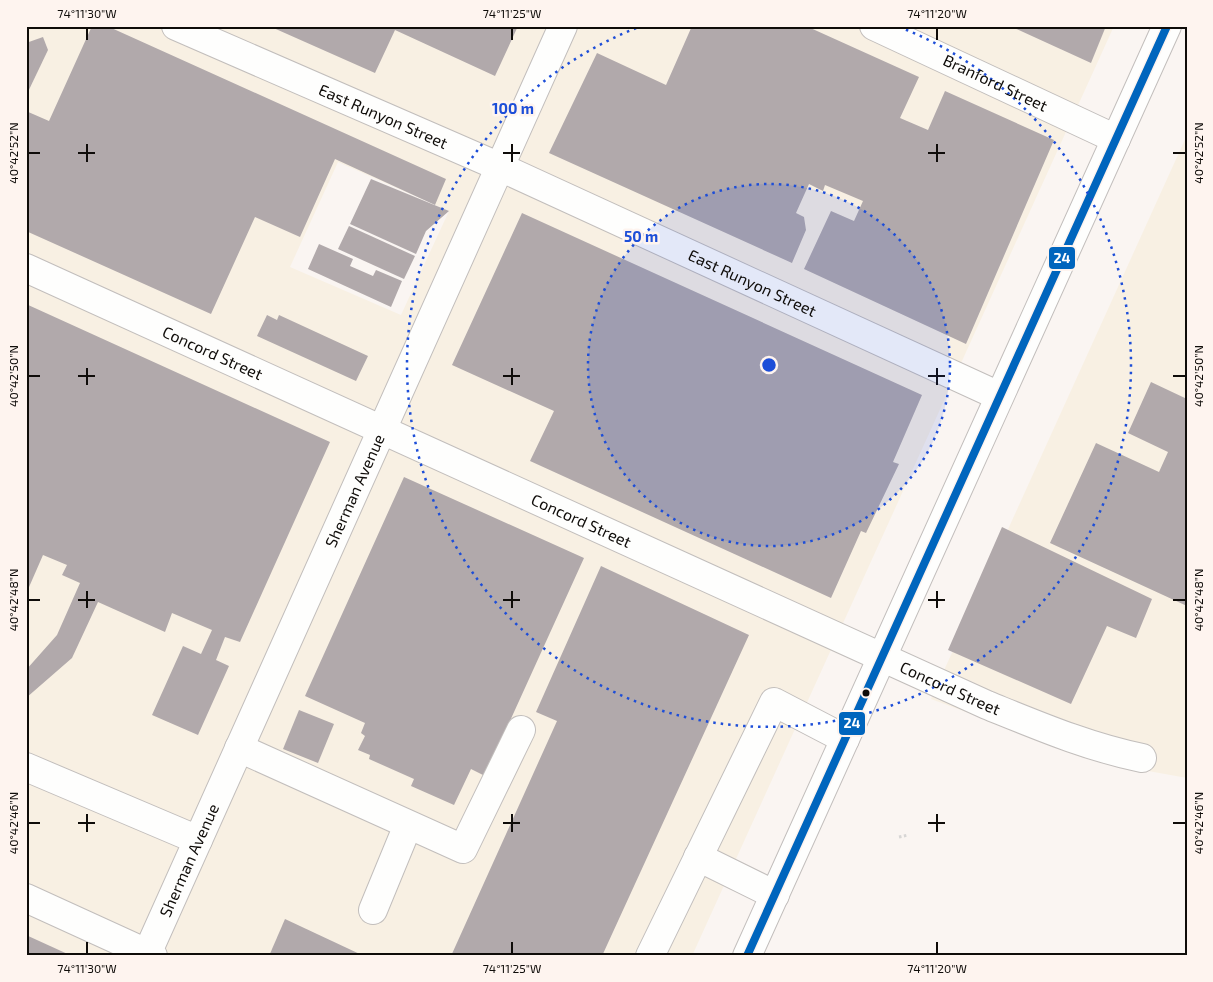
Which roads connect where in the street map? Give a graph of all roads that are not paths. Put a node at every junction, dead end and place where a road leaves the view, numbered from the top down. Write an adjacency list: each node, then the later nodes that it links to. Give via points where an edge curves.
1 (176, 26): 6 (street, East Runyon Street)
2 (563, 26): 6 (street, Sherman Avenue)
3 (874, 26): 5 (street, Branford Street)
4 (1167, 26): 5 (street)
5 (1116, 139): 8 (street)
6 (500, 167): 8 (street, East Runyon Street); 9 (street, Sherman Avenue)
7 (26, 268): 9 (street, Concord Street)
8 (999, 396): 10 (street)
9 (382, 428): 10 (street, Concord Street); 13 (street, Sherman Avenue)
10 (882, 656): 12 (street); 14 (street, Concord Street, via 987,705 1073,740)
11 (521, 730): 16 (street, via 463,850)
12 (845, 739): 18 (street, via 774,702); 19 (street)
13 (239, 748): 16 (street); 17 (street, Sherman Avenue)
14 (1142, 758)
15 (26, 767): 17 (street)
16 (408, 824): 21 (street)
17 (198, 840): 22 (street, Sherman Avenue)
18 (698, 858): 19 (street); 23 (street)
19 (775, 895): 24 (street)
20 (26, 898): 22 (street)
21 (373, 910)
22 (149, 955)
23 (650, 956)
24 (747, 956)

